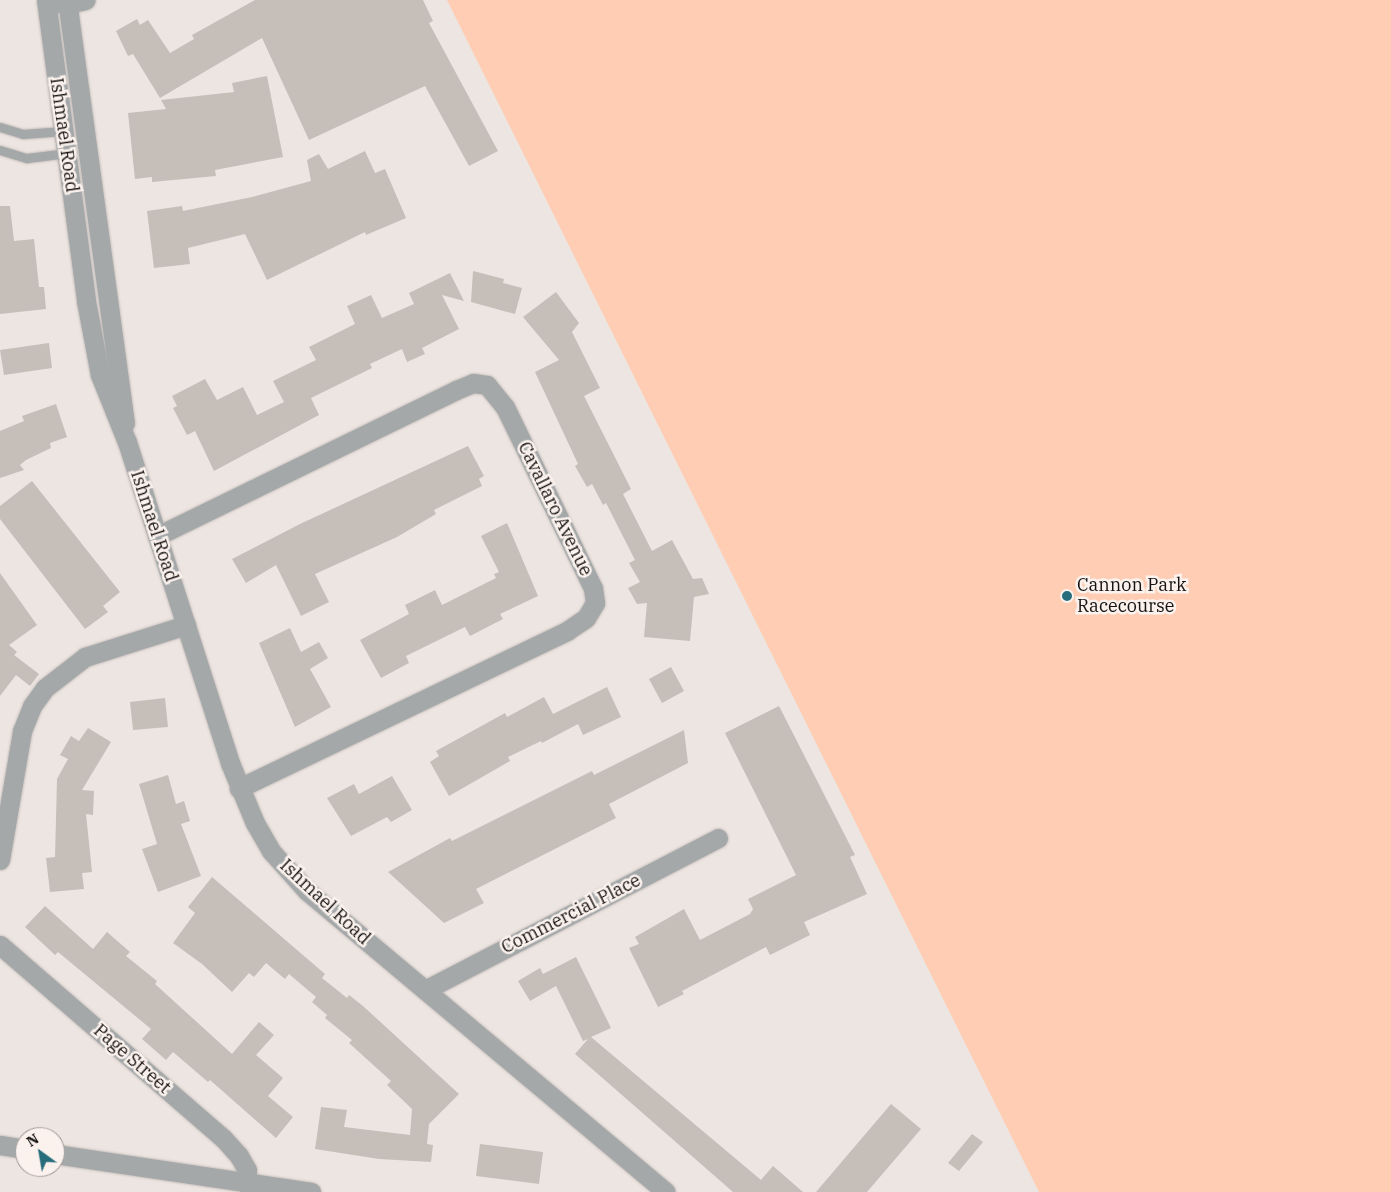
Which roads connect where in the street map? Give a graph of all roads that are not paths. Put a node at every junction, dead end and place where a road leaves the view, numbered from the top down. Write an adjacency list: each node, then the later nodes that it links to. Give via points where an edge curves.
1 (46, 0): 3 (street); 5 (street, Ishmael Road)
2 (86, 0): 3 (street)
3 (67, 2): 6 (street, Ishmael Road)
4 (0, 127): 5 (lane, via 23,134)
5 (64, 131): 6 (street); 8 (street, Ishmael Road)
6 (87, 139): 8 (street); 9 (street, Ishmael Road)
7 (0, 150): 8 (lane, via 27,158)
8 (66, 153): 9 (street, Ishmael Road, via 86,301 100,374)
9 (127, 442): 10 (street, Ishmael Road)
10 (157, 536): 11 (street, Ishmael Road); 12 (street, Cavallaro Avenue, via 473,383 487,385 505,407 594,588 595,603 586,618 567,631)
11 (186, 625): 12 (street, Ishmael Road); 14 (street, via 85,658 45,688 22,731)
12 (239, 788): 16 (street, Ishmael Road, via 263,838 292,876)
13 (718, 838): 16 (street, Commercial Place)
14 (0, 860)
15 (0, 945): 20 (street, Page Street, via 223,1138 243,1163)
16 (424, 990): 22 (street, Ishmael Road)
17 (0, 1145): 18 (street)
18 (15, 1147)
19 (65, 1156): 20 (street)
20 (246, 1184): 21 (street)
21 (311, 1192)
22 (666, 1192)

